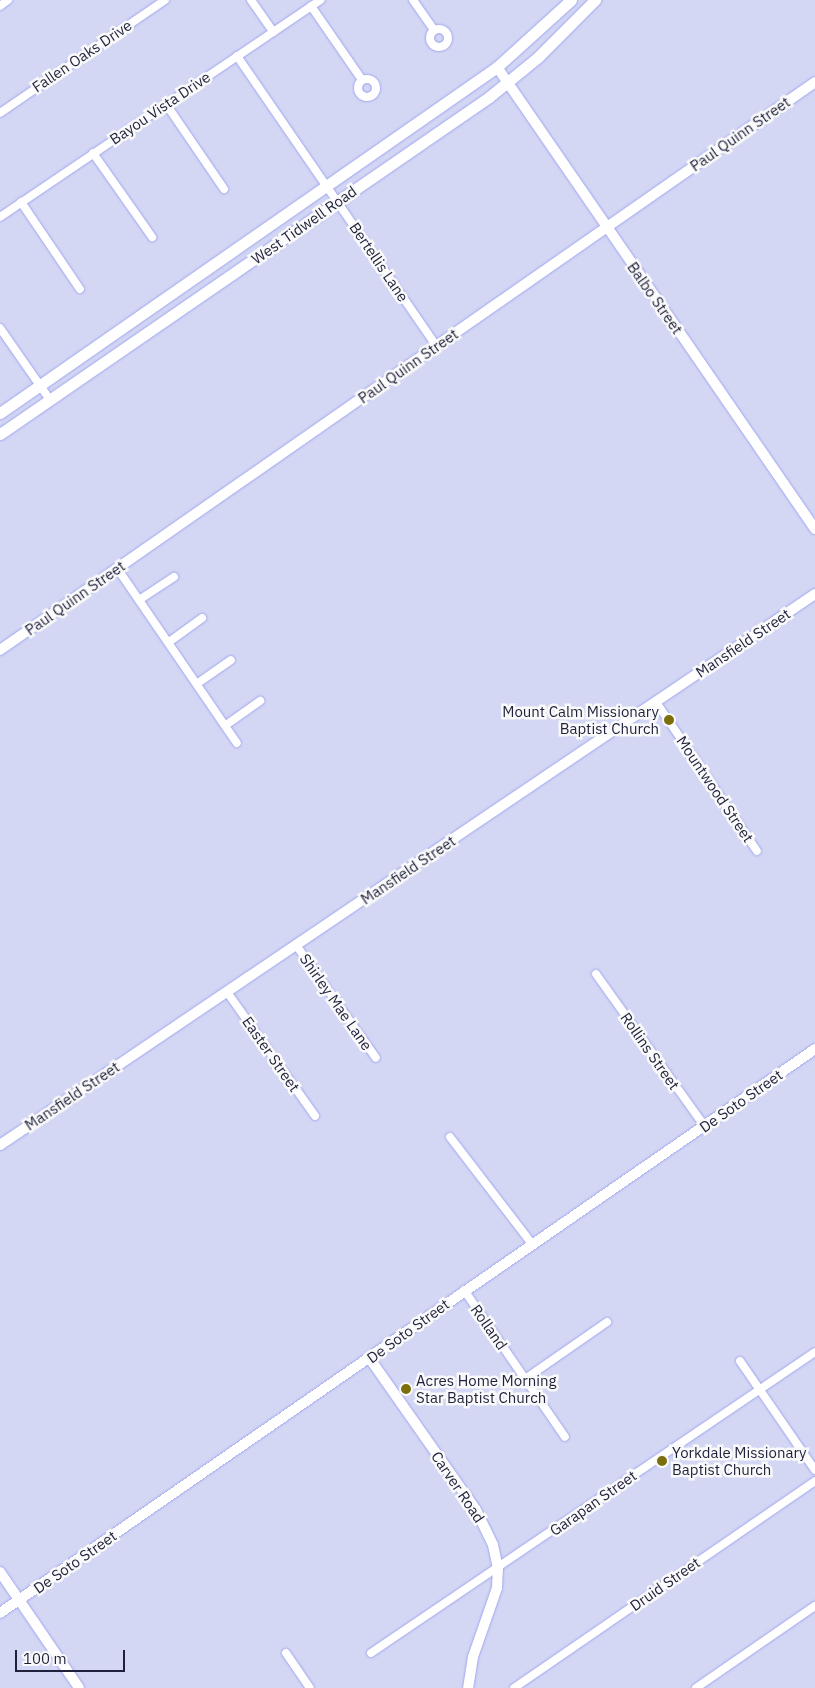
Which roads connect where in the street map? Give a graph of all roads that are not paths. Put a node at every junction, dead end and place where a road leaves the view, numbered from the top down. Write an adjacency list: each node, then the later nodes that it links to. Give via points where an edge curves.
1 (8, 0): 8 (street)
2 (165, 0): 18 (street, Fallen Oaks Drive)
3 (251, 0): 11 (street)
4 (320, 0): 9 (street, Bayou Vista Drive)
5 (413, 0): 10 (street)
6 (571, 0): 13 (main road, West Tidwell Road)
7 (595, 0): 15 (main road, West Tidwell Road)
8 (0, 6)
9 (311, 6): 11 (street, Bayou Vista Drive); 14 (street)
10 (434, 30)
11 (273, 32): 12 (street, Bayou Vista Drive)
12 (237, 56): 17 (street, Bayou Vista Drive); 20 (street, Bertellis Lane)
13 (497, 67): 15 (street, Balbo Street); 20 (main road, West Tidwell Road)
14 (362, 80)
15 (508, 82): 22 (main road, West Tidwell Road); 25 (street, Balbo Street)
16 (815, 82): 25 (street, Paul Quinn Street)
17 (166, 104): 19 (street, Bayou Vista Drive); 21 (street)
18 (0, 112)
19 (93, 153): 23 (street, Bayou Vista Drive); 26 (street)
20 (328, 186): 22 (street, Bertellis Lane); 27 (main road, West Tidwell Road)
21 (224, 188)
22 (338, 201): 29 (main road, West Tidwell Road); 31 (street, Bertellis Lane)
23 (21, 202): 24 (street, Bayou Vista Drive); 28 (street)
24 (0, 217)
25 (606, 228): 31 (street, Paul Quinn Street); 36 (street, Balbo Street)
26 (152, 237)
27 (183, 287): 29 (main road); 32 (main road, West Tidwell Road)
28 (80, 288)
29 (193, 301): 33 (main road, West Tidwell Road)
30 (0, 328): 32 (street)
31 (436, 346): 37 (street, Paul Quinn Street)
32 (40, 386): 33 (street); 34 (main road, West Tidwell Road)
33 (50, 400): 35 (main road, West Tidwell Road)
34 (0, 413)
35 (0, 434)
36 (815, 529)
37 (117, 568): 40 (street); 43 (street, Paul Quinn Street)
38 (174, 577): 40 (street)
39 (815, 594): 47 (street, Mansfield Street)
40 (139, 600): 42 (street)
41 (202, 618): 42 (street)
42 (169, 642): 45 (street)
43 (0, 650)
44 (231, 660): 45 (street)
45 (198, 683): 48 (street)
46 (260, 701): 48 (street)
47 (656, 702): 50 (street, Mountwood Street); 51 (street, Mansfield Street)
48 (226, 725): 49 (street)
49 (237, 743)
50 (757, 851)
51 (296, 945): 53 (street, Mansfield Street); 55 (street, Shirley Mae Lane)
52 (596, 974): 57 (street, Rollins Street)
53 (227, 992): 56 (street, Easter Street); 59 (street, Mansfield Street)
54 (815, 1049): 57 (street, De Soto Street)
55 (376, 1058)
56 (315, 1116)
57 (705, 1127): 60 (street, De Soto Street)
58 (450, 1136): 60 (street)
59 (0, 1145)
60 (532, 1244): 61 (street, De Soto Street)
61 (464, 1290): 64 (street, De Soto Street); 66 (street, Rolland)
62 (607, 1322): 66 (street)
63 (815, 1352): 67 (street, Garapan Street)
64 (370, 1359): 71 (street, Carver Road, via 476,1510); 73 (street, De Soto Street)
65 (740, 1361): 67 (street)
66 (525, 1378): 68 (street, Rolland)
67 (759, 1388): 69 (street); 71 (street, Garapan Street)
68 (565, 1437)
69 (815, 1470)
70 (815, 1481): 81 (street, Druid Street)
71 (498, 1568): 77 (street, Garapan Street); 80 (street)
72 (0, 1572): 73 (street)
73 (19, 1600): 75 (street, De Soto Street); 78 (street)
74 (815, 1606): 82 (street)
75 (0, 1613)
76 (286, 1653): 79 (street)
77 (371, 1654)
78 (79, 1688)
79 (310, 1688)
80 (468, 1688)
81 (514, 1688)
82 (696, 1688)

